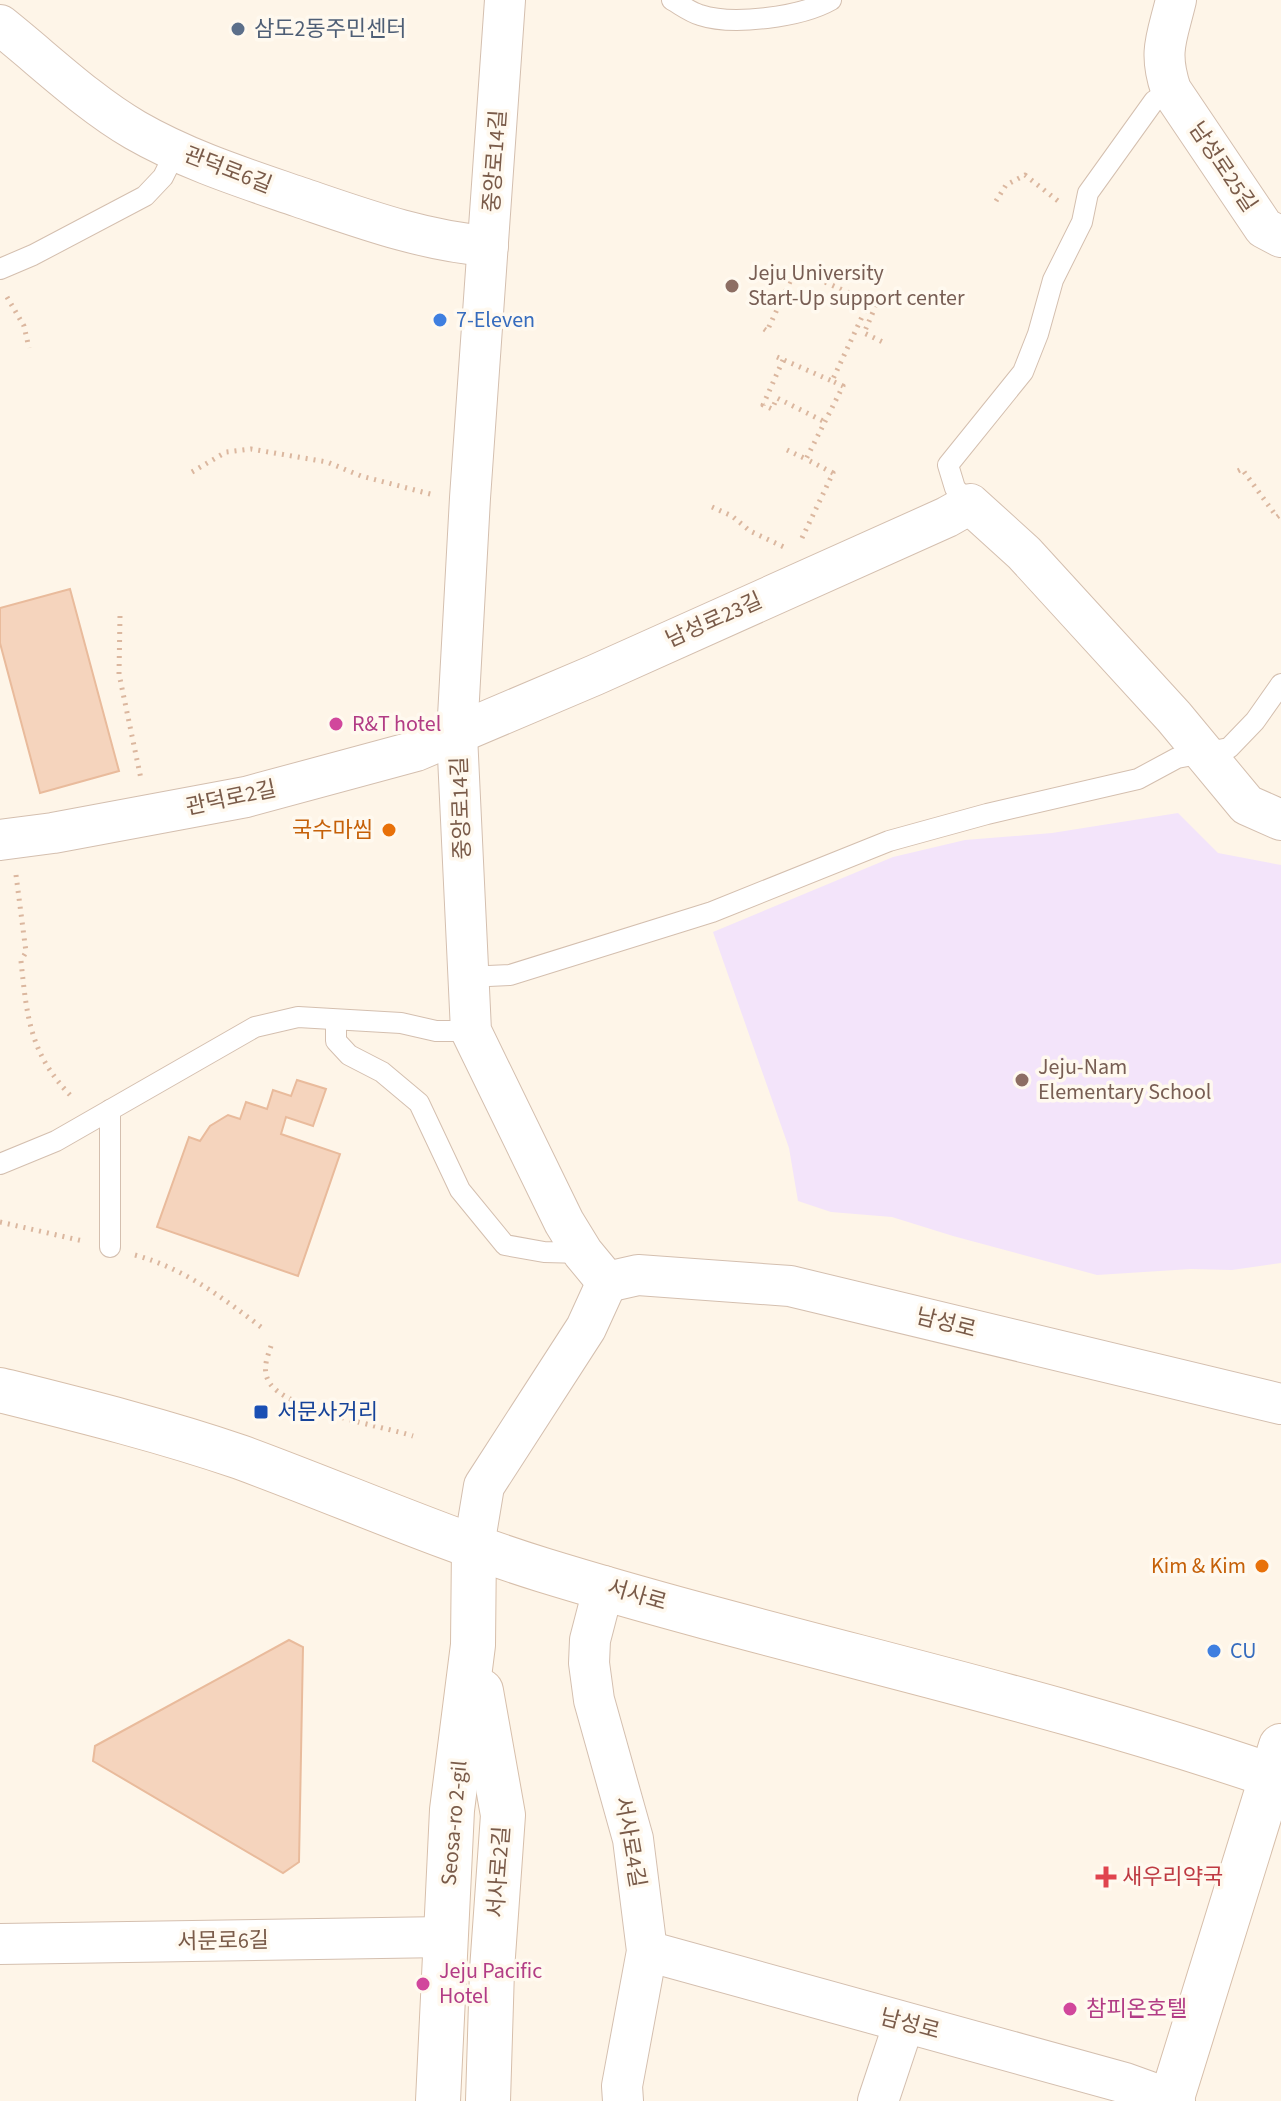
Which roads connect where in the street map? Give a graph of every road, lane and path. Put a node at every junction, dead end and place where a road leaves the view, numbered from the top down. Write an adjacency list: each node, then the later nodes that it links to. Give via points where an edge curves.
1 (505, 0): 13 (street, 중앙로14길)
2 (672, 0): 3 (lane, via 700,16 738,20 792,14)
3 (831, 0)
4 (1176, 0): 6 (street, via 1163,55)
5 (0, 25): 7 (street, 관덕로6길, via 107,111)
6 (1171, 90): 12 (street, 남성로25길, via 1264,228); 27 (lane, via 1154,101 1088,193 1082,222 1053,280 1023,372 948,465 955,488)
7 (176, 151): 13 (street, 관덕로6길, via 404,232); 14 (lane, via 163,177 145,196)
8 (1041, 189): 9 (path); 10 (path, via 1025,175 1006,185); 11 (path)
9 (1053, 191)
10 (996, 201)
11 (1066, 207)
12 (1281, 237)
13 (488, 246): 26 (street, 중앙로14길)
14 (0, 269)
15 (0, 288): 19 (path, via 24,326)
16 (869, 302): 17 (path, via 796,269); 18 (path, via 876,305 864,333); 20 (path)
17 (764, 329)
18 (887, 344)
19 (29, 348)
20 (832, 381): 21 (path, via 843,386); 21 (path, via 780,358 763,405 772,409 777,398)
21 (825, 422): 23 (path)
22 (787, 450): 23 (path)
23 (806, 459): 30 (path, via 833,473)
24 (1238, 471): 29 (path, via 1242,469 1277,517)
25 (192, 472): 26 (path, via 226,452 251,449 327,462 440,496)
26 (470, 498): 34 (street, 중앙로14길)
27 (970, 504): 34 (street, 남성로23길); 35 (street, via 1024,553)
28 (712, 507): 31 (path)
29 (1281, 514)
30 (802, 539)
31 (795, 552)
32 (120, 616): 36 (path, via 119,674)
33 (1281, 684): 35 (lane, via 1229,748)
34 (457, 735): 36 (street, 관덕로2길, via 246,797); 39 (street, 중앙로14길)
35 (1202, 754): 37 (street, via 1247,805); 39 (lane, via 1177,758 1138,779 889,841 712,912 510,975)
36 (149, 815): 38 (street, 관덕로2길)
37 (1281, 820)
38 (6, 840): 43 (path, via 26,952 21,961 29,1029 56,1081)
39 (467, 977): 41 (street, 중앙로14길)
40 (336, 1020): 41 (lane); 42 (lane, via 298,1017 255,1027); 47 (lane, via 336,1041 349,1055 382,1072 419,1103 460,1190 505,1245)
41 (471, 1031): 47 (street, 중앙로14길, via 564,1222)
42 (110, 1110): 43 (lane); 46 (lane)
43 (91, 1121): 44 (lane)
44 (0, 1164)
45 (0, 1222): 46 (path)
46 (110, 1247): 48 (path, via 185,1274)
47 (595, 1268): 51 (street, 남성로, via 790,1286); 53 (street, via 586,1328 484,1486)
48 (265, 1330)
49 (271, 1346): 52 (path, via 265,1371 283,1395)
50 (0, 1390): 53 (main road, 서사로, via 153,1429)
51 (1281, 1404)
52 (413, 1436)
53 (474, 1546): 54 (main road, 서사로); 55 (main road, Seosa-ro 2-gil)
54 (604, 1586): 56 (main road, 서사로); 59 (street, 서사로4길, via 589,1663 594,1700 633,1839)
55 (473, 1645): 57 (main road, Seosa-ro 2-gil, via 452,1810); 62 (main road, 서사로2길, via 503,1815)
56 (1278, 1767): 65 (main road, 남성로)
57 (445, 1937): 58 (street, 서문로6길); 61 (main road, Seosa-ro 2-gil)
58 (0, 1944)
59 (647, 1951): 60 (street, 남성로); 63 (street, 서사로4길)
60 (904, 2023): 64 (street); 65 (street, 남성로)
61 (438, 2101)
62 (488, 2101)
63 (623, 2101)
64 (878, 2101)
65 (1173, 2101)

